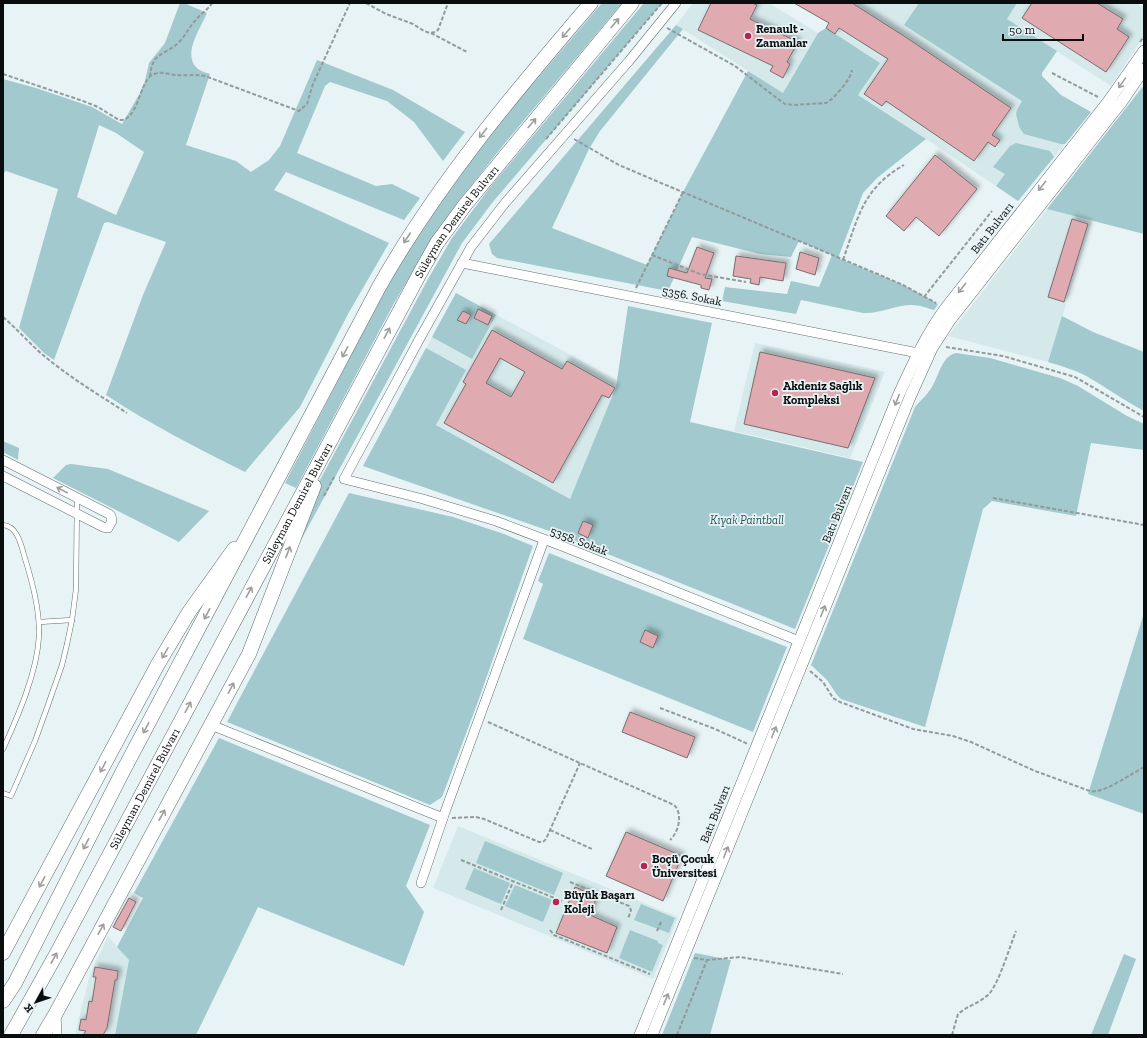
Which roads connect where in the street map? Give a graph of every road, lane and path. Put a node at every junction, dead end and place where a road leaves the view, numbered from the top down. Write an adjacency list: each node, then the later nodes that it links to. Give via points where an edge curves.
1 (212, 3): 16 (path, via 194,21 180,41 157,56 151,66)
2 (350, 3): 16 (path, via 313,84 307,104 299,111 197,74 158,73)
3 (366, 3): 9 (path)
4 (448, 3): 9 (path, via 438,30)
5 (591, 3): 40 (highway, one-way to 40, via 482,134 400,249)
6 (632, 3): 34 (highway, Süleyman Demirel Bulvarı, one-way to 6, via 420,273 454,218)
7 (676, 3): 8 (street)
8 (659, 23): 13 (path, via 722,58 782,102 790,105 829,101); 18 (street)
9 (430, 33): 11 (path)
10 (1144, 51): 17 (street, Batı Bulvarı, one-way to 17)
11 (467, 52)
12 (1144, 69): 30 (street, Batı Bulvarı, via 1123,100 950,320)
13 (852, 70)
14 (1052, 73): 17 (path)
15 (3, 74): 16 (path, via 83,101 123,121 130,116)
16 (150, 77)
17 (1108, 102): 28 (street, Batı Bulvarı, one-way to 28)
18 (565, 134): 20 (path, via 619,165); 24 (street, via 505,203)
19 (904, 165): 23 (path, via 885,177 865,201)
20 (683, 192): 22 (path); 23 (path)
21 (992, 211): 27 (path)
22 (652, 255): 25 (path, via 700,274); 26 (path)
23 (843, 260): 27 (path, via 903,285)
24 (462, 263): 26 (street, 5356. Sokak); 43 (street, 5358. Sokak, via 344,479 460,509)
25 (746, 282)
26 (632, 297): 31 (street, 5356. Sokak)
27 (924, 297): 28 (path)
28 (945, 309): 31 (street, Batı Bulvarı)
29 (3, 316): 32 (path, via 54,364)
30 (934, 345): 33 (path, via 1003,356 1075,377); 47 (street, Batı Bulvarı, one-way to 30, via 910,397)
31 (918, 353): 46 (street, Batı Bulvarı, one-way to 46)
32 (127, 413)
33 (1144, 417)
34 (336, 429): 50 (highway, one-way to 34, via 249,654); 79 (highway, Süleyman Demirel Bulvarı, one-way to 34)
35 (3, 460): 37 (street, one-way to 35)
36 (3, 476): 39 (street)
37 (78, 498): 39 (lane); 39 (street, via 109,514 112,519 110,526 105,528)
38 (993, 498): 41 (path)
39 (76, 514): 44 (lane, via 76,589)
40 (258, 517): 71 (highway, one-way to 71, via 189,612 158,664); 77 (highway, one-way to 77, via 122,773 15,983)
41 (1144, 524)
42 (3, 525): 45 (lane, via 14,531 19,541 30,577)
43 (544, 540): 46 (street, 5358. Sokak); 49 (street)
44 (72, 620): 45 (lane); 55 (lane, via 62,665 35,741 11,796)
45 (39, 622): 52 (lane, via 38,648 33,670)
46 (799, 641): 51 (street, Batı Bulvarı)
47 (807, 667): 54 (path, via 823,682 833,698 840,702 913,729 971,742 1035,771 1087,790 1099,791); 73 (street, Batı Bulvarı, one-way to 47)
48 (660, 708): 51 (path)
49 (479, 718): 53 (path); 56 (street)
50 (211, 725): 56 (street); 78 (highway, one-way to 50)
51 (756, 747): 82 (street, Batı Bulvarı)
52 (3, 749)
53 (580, 763): 57 (path); 58 (path, via 678,808 680,814 676,832)
54 (1144, 766)
55 (3, 793)
56 (443, 818): 57 (path, via 484,819 539,842 546,839); 63 (street)
57 (550, 830): 59 (path)
58 (670, 840)
59 (592, 849)
60 (461, 860): 61 (path)
61 (514, 882): 64 (path); 65 (path)
62 (570, 882): 66 (path, via 629,906 632,910)
63 (421, 883)
64 (562, 902)
65 (501, 910)
66 (628, 919)
67 (661, 922): 69 (path)
68 (550, 930): 75 (path, via 554,935)
69 (657, 931)
70 (1016, 931): 85 (path, via 990,992 979,1002 958,1014)
71 (3, 953)
72 (695, 953): 73 (path)
73 (688, 957): 74 (path); 83 (street, Batı Bulvarı, one-way to 73)
74 (708, 960): 76 (path, via 740,957); 84 (path)
75 (650, 974)
76 (843, 974)
77 (3, 1001)
78 (56, 1013): 80 (highway); 81 (street)
79 (11, 1035)
80 (43, 1035)
81 (57, 1035)
82 (640, 1035)
83 (652, 1035)
84 (677, 1035)
85 (952, 1035)

